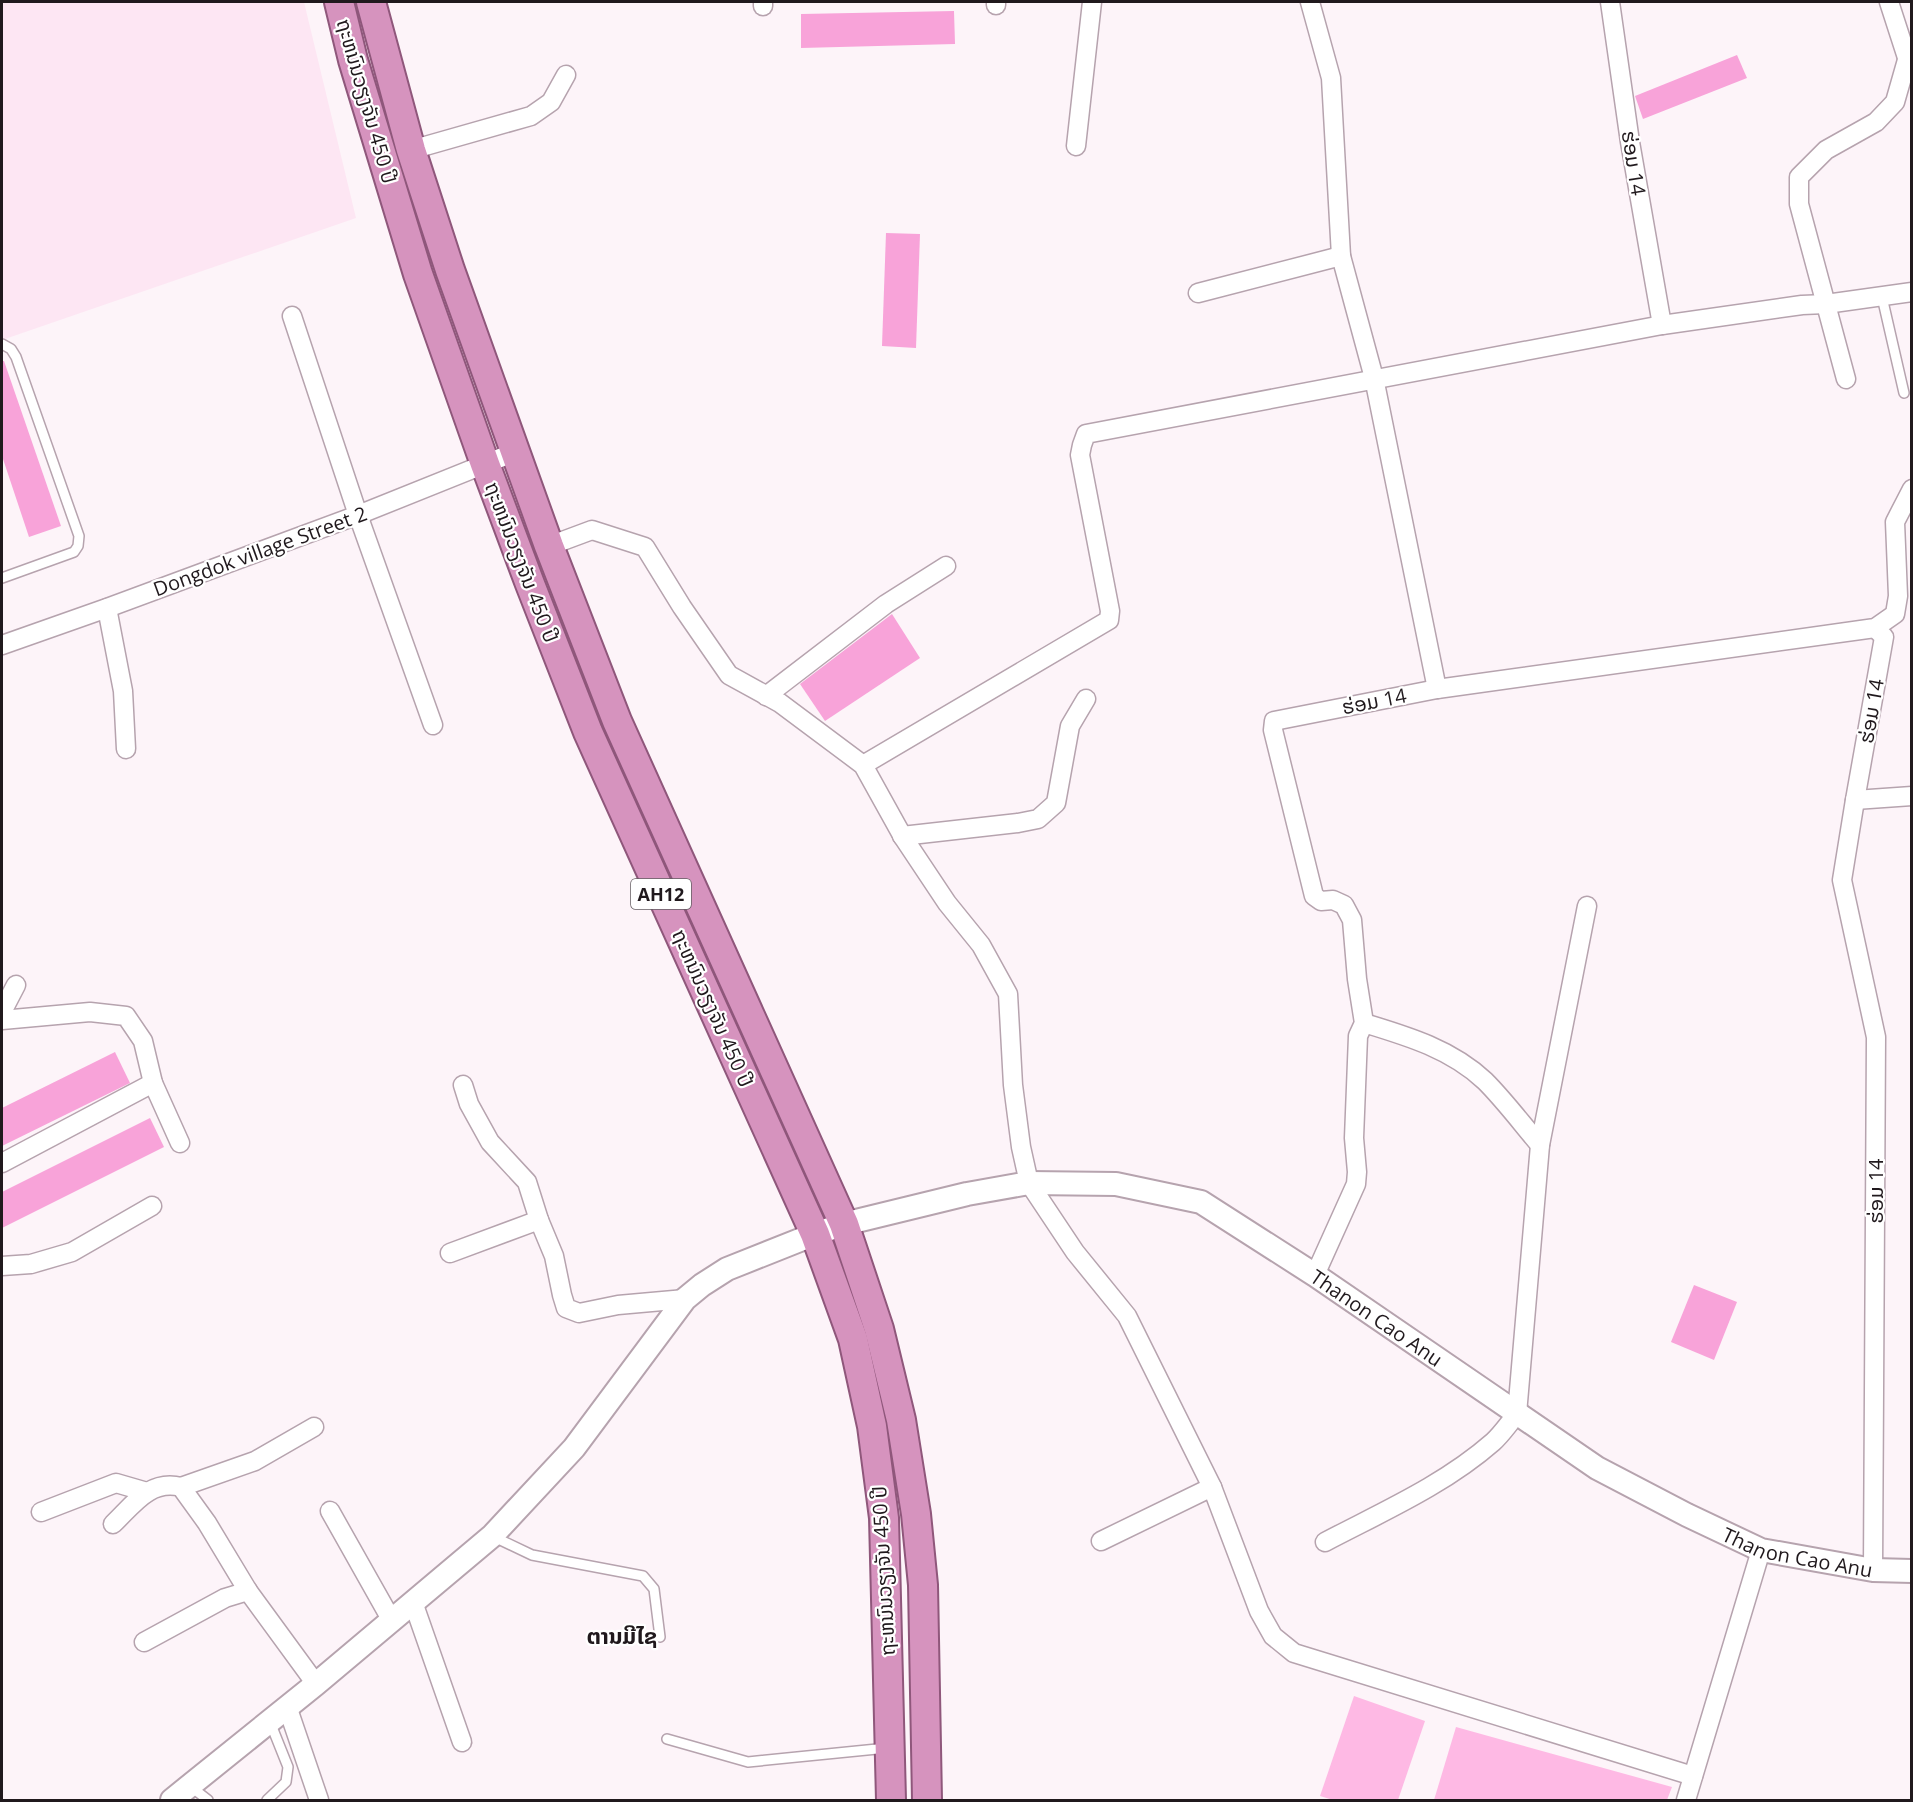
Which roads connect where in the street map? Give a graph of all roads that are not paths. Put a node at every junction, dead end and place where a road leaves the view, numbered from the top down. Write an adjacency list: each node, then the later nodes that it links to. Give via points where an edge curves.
1 (339, 2): 23 (highway, ຖະຫນົນວຽງຈັນ 450 ປີ / AH12, via 418,274)
2 (371, 2): 10 (highway, ຖະຫນົນວຽງຈັນ 450 ປີ / AH12)
3 (1092, 2): 9 (street)
4 (1310, 2): 11 (street, via 1331,78)
5 (1610, 2): 17 (street, ຮ່ອມ 14)
6 (1888, 2): 7 (street)
7 (1910, 63): 15 (street, via 1895,102 1882,116 1826,150 1799,177 1799,204)
8 (566, 75): 10 (street, via 551,102 531,116)
9 (1076, 146)
10 (411, 150): 22 (highway, ຖະຫນົນວຽງຈັນ 450 ປີ / AH12)
11 (1341, 256): 13 (street); 19 (street)
12 (1911, 292): 14 (street)
13 (1198, 293)
14 (1882, 297): 15 (street); 21 (lane)
15 (1826, 304): 17 (street); 20 (street)
16 (292, 316): 25 (street)
17 (1662, 325): 19 (street)
18 (2, 344): 28 (lane, via 16,357 79,536 74,552)
19 (1374, 378): 32 (street); 37 (street, via 1086,434 1080,455 1109,620)
20 (1846, 379)
21 (1904, 393)
22 (515, 452): 23 (street, Dongdok village Street 2); 26 (highway, ຖະຫນົນວຽງຈັນ 450 ປີ / AH12)
23 (485, 464): 25 (street, Dongdok village Street 2); 55 (highway, ຖະຫນົນວຽງຈັນ 450 ປີ / AH12, via 588,732)
24 (1911, 489): 30 (street, via 1895,522 1895,614)
25 (358, 515): 29 (street, Dongdok village Street 2); 35 (street)
26 (549, 546): 33 (street, via 592,530 645,547 729,675); 54 (highway, ຖະຫນົນວຽງຈັນ 450 ປີ / AH12, via 617,721)
27 (946, 566): 33 (street, via 886,604)
28 (2, 578)
29 (107, 608): 31 (street, Dongdok village Street 2); 36 (street, via 123,691)
30 (1875, 628): 32 (street, ຮ່ອມ 14); 39 (street, ຮ່ອມ 14, via 1884,637)
31 (3, 640)
32 (1437, 689): 45 (street, ຮ່ອມ 14, via 1274,721 1314,896 1344,905 1352,920)
33 (766, 696): 37 (street)
34 (1086, 699): 40 (street, via 1070,726 1056,803 1038,819)
35 (433, 725)
36 (126, 748)
37 (863, 765): 40 (street)
38 (1911, 796): 39 (street)
39 (1855, 800): 72 (street, ຮ່ອມ 14, via 1842,880 1876,1037)
40 (902, 836): 51 (street, via 981,945 1008,994 1013,1085)
41 (1587, 906): 49 (street)
42 (16, 985): 43 (street)
43 (2, 1012)
44 (2, 1020): 46 (street, via 90,1012 126,1016 143,1041)
45 (1364, 1023): 49 (street, via 1415,1038 1449,1055 1484,1080); 58 (street, via 1358,1036 1356,1184)
46 (153, 1083): 48 (street); 50 (street)
47 (462, 1085): 53 (street, via 490,1142 527,1182)
48 (180, 1143)
49 (1540, 1144): 60 (street)
50 (2, 1162)
51 (1029, 1184): 54 (street, Thanon Cao Anu, via 967,1194); 58 (street, Thanon Cao Anu, via 1116,1184 1201,1202); 63 (street, via 1075,1252 1127,1316)
52 (152, 1206): 57 (street, via 72,1251 31,1264)
53 (538, 1220): 56 (street); 59 (street, via 554,1256 566,1308 579,1313)
54 (844, 1224): 55 (street, Thanon Cao Anu); 91 (highway, ຖະຫນົນວຽງຈັນ 450 ປີ / AH12, via 879,1329 901,1420 916,1514 923,1585)
55 (815, 1234): 59 (street, Thanon Cao Anu, via 727,1269); 83 (highway, ຖະຫນົນວຽງຈັນ 450 ປີ / AH12, via 853,1339 872,1426 884,1518)
56 (450, 1253)
57 (2, 1266)
58 (1315, 1275): 60 (street, Thanon Cao Anu)
59 (686, 1299): 68 (street, Thanon Cao Anu, via 574,1448)
60 (1517, 1414): 70 (street, via 1494,1441 1460,1468); 71 (street, Thanon Cao Anu, via 1597,1468)
61 (314, 1427): 62 (street, via 255,1461)
62 (181, 1487): 64 (street, via 161,1485); 74 (street)
63 (1212, 1487): 69 (street); 84 (street, via 1259,1611 1273,1636 1294,1653)
64 (147, 1492): 66 (street, via 116,1483); 67 (street)
65 (330, 1511): 76 (street)
66 (41, 1512)
67 (113, 1524)
68 (492, 1536): 75 (street, Thanon Cao Anu); 77 (lane, via 532,1555 643,1576 654,1589)
69 (1101, 1541)
70 (1325, 1542)
71 (1761, 1550): 72 (street, Thanon Cao Anu); 84 (street)
72 (1873, 1570): 73 (street, Thanon Cao Anu)
73 (1911, 1571)
74 (248, 1591): 78 (street, via 225,1598); 79 (street)
75 (413, 1602): 76 (street, Thanon Cao Anu); 82 (street)
76 (392, 1621): 79 (street, Thanon Cao Anu)
77 (660, 1637)
78 (144, 1642)
79 (316, 1684): 80 (street, Thanon Cao Anu)
80 (278, 1713): 85 (street, Thanon Cao Anu); 88 (lane, via 288,1767 286,1782); 89 (street)
81 (667, 1739): 83 (lane, via 748,1762)
82 (462, 1742)
83 (889, 1748): 90 (highway, ຖະຫນົນວຽງຈັນ 450 ປີ / AH12)
84 (1693, 1776): 92 (street)
85 (190, 1786): 86 (street, Thanon Cao Anu); 87 (lane)
86 (172, 1800)
87 (208, 1800)
88 (267, 1800)
89 (319, 1800)
90 (891, 1800)
91 (927, 1800)
92 (1686, 1800)

